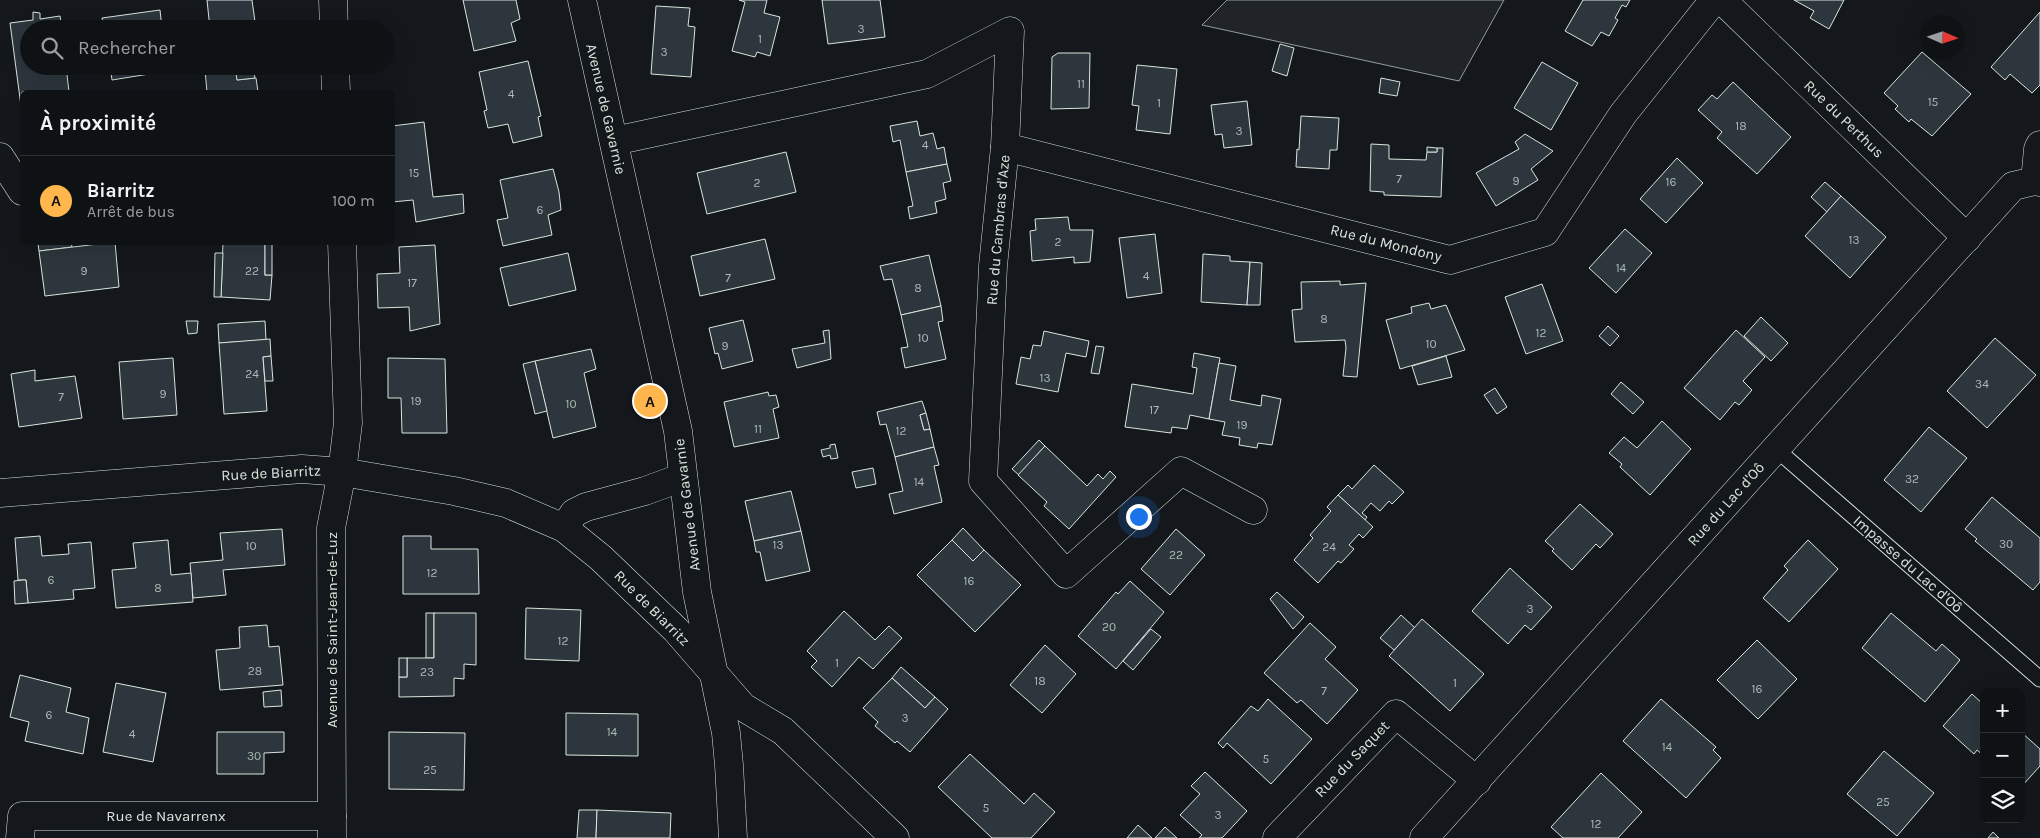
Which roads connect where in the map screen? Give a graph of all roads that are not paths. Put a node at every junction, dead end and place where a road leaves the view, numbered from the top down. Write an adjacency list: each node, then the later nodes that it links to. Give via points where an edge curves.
1 (333, 0): 5 (street)
2 (582, 0): 8 (street, Avenue de Gavarnie)
3 (1714, 0): 10 (street, Rue du Mondony, via 1623,114 1545,232 1450,260)
4 (1722, 0): 14 (street, Rue du Perthus)
5 (334, 20)
6 (335, 75): 7 (street)
7 (336, 90)
8 (614, 141): 10 (street, Rue du Cambras d'Aze, via 927,74 1010,31); 18 (street, Avenue de Gavarnie, via 678,431)
9 (2040, 145): 12 (street, Rue du Lac d'Oô)
10 (1006, 147): 20 (street, Rue du Cambras d'Aze, via 994,266 983,481 1066,574 1181,471)
11 (0, 157): 13 (street)
12 (2037, 182): 14 (street, Rue du Lac d'Oô, via 2013,186)
13 (20, 188)
14 (1967, 238): 16 (street, Rue du Lac d'Oô)
15 (342, 245): 17 (street, Avenue de Saint-Jean-de-Luz, via 348,423)
16 (1776, 449): 23 (lane, Impasse du Lac d'Oô); 24 (street, Rue du Lac d'Oô)
17 (342, 472): 19 (street, Rue de Biarritz, via 302,469); 21 (street, Rue de Biarritz, via 506,503); 25 (street, Avenue de Saint-Jean-de-Luz, via 331,528)
18 (683, 477): 21 (street, via 586,507 574,514); 22 (street, Avenue de Gavarnie, via 697,592)
19 (0, 493)
20 (1254, 510)
21 (564, 528): 22 (street, Rue de Biarritz, via 636,590)
22 (714, 672): 27 (street, Avenue de Gavarnie, via 726,733); 28 (street, Rue de Biarritz, via 743,707 783,731)
23 (2040, 679)
24 (1478, 781): 29 (street, Rue du Saquet, via 1396,714); 30 (street, Rue du Lac d'Oô)
25 (332, 827): 26 (street, Rue de Navarrenx, via 22,816)
26 (20, 838)
27 (732, 838)
28 (895, 838)
29 (1277, 838)
30 (1424, 838)

